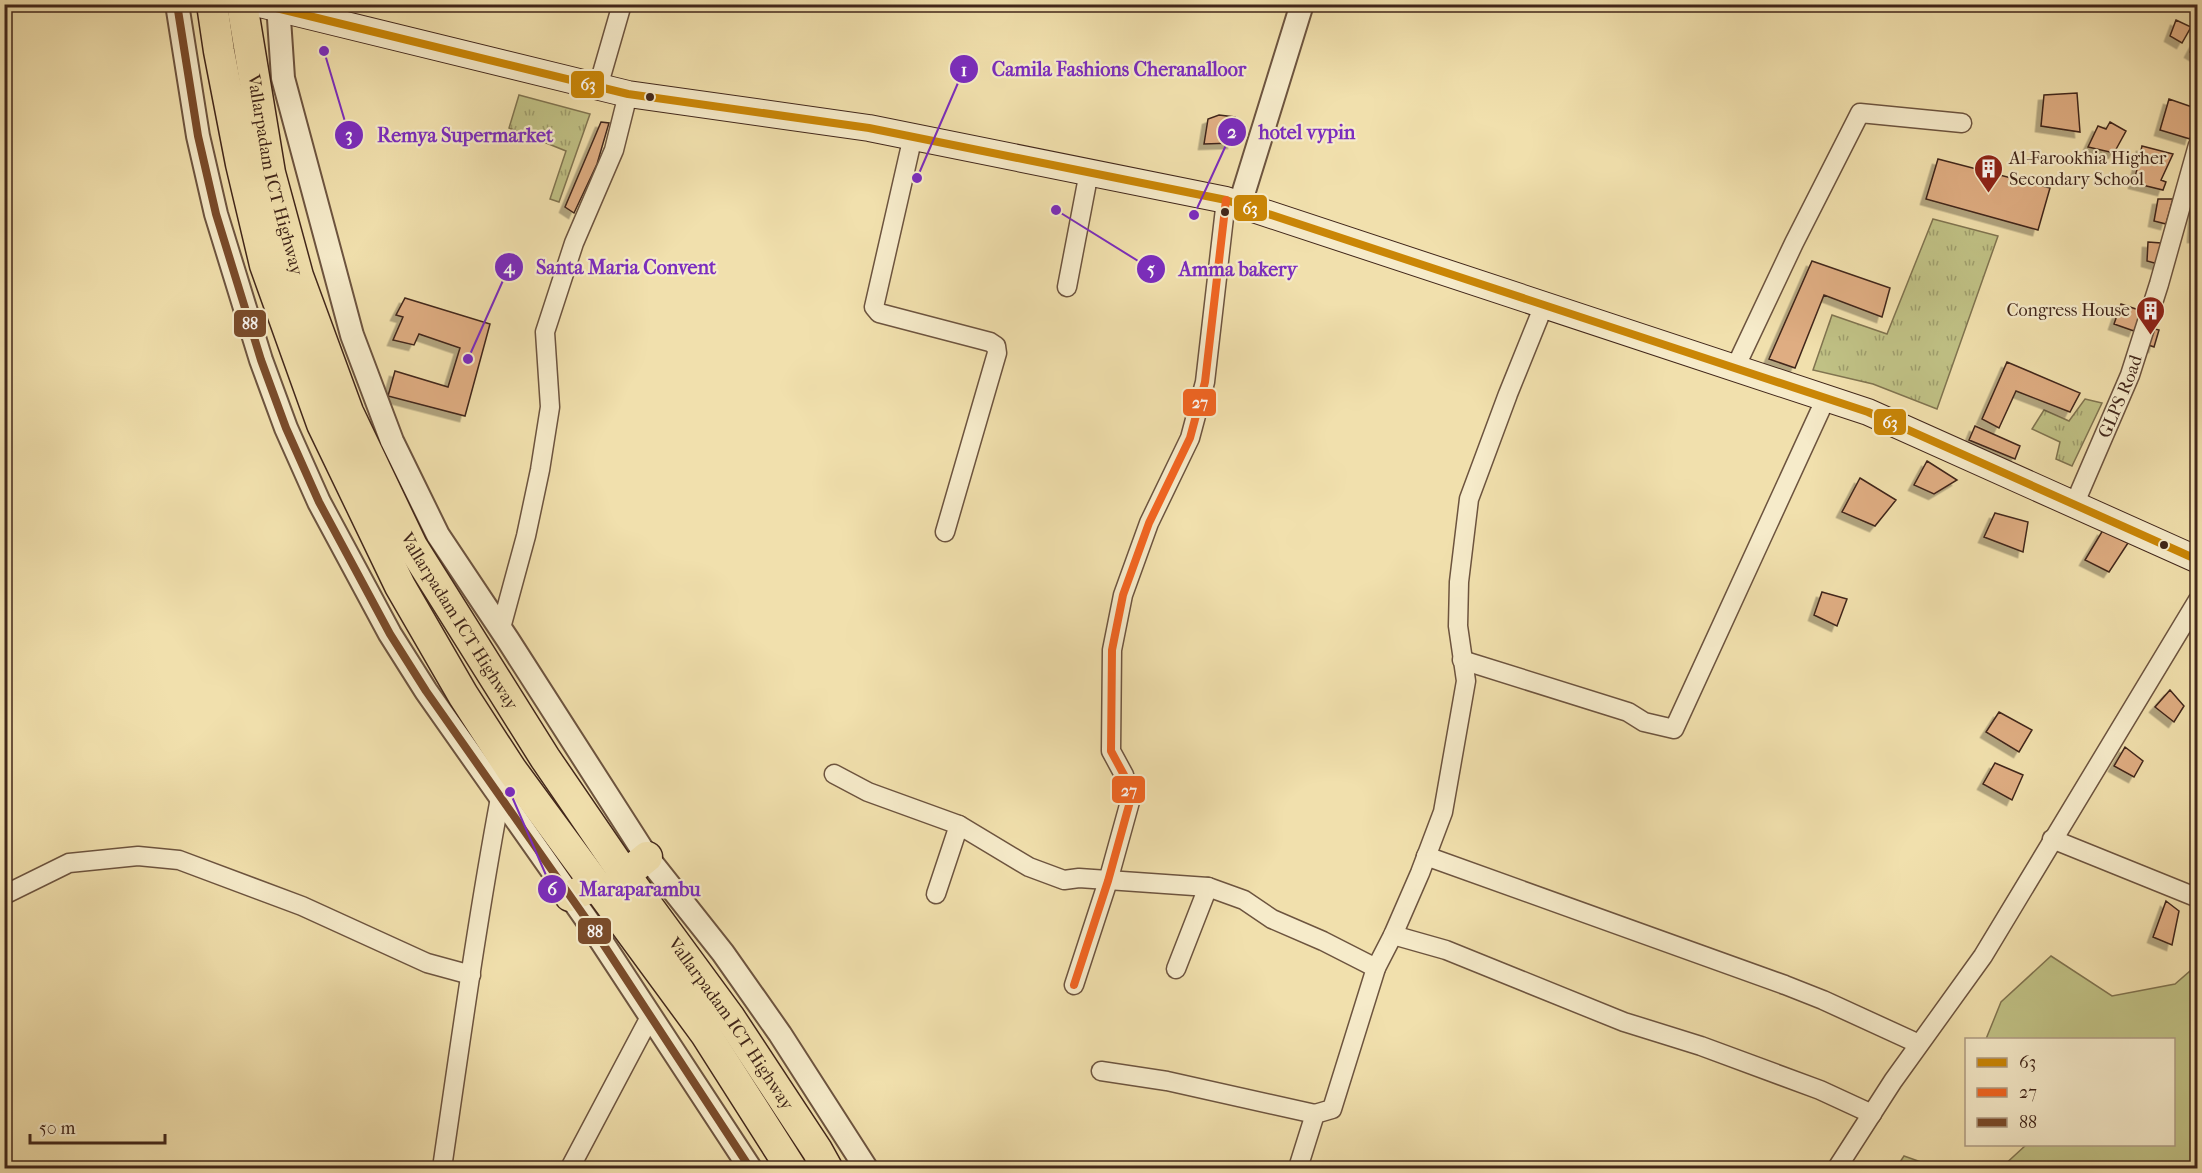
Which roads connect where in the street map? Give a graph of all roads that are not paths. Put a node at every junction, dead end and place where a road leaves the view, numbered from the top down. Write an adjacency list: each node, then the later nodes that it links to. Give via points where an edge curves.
1 (177, 4): 28 (street, via 198,136 216,214 286,428 319,502 390,634)
2 (212, 4): 26 (highway, Vallarpadam ICT Highway, via 241,164 265,265 322,424 400,586)
3 (242, 4): 25 (highway, Vallarpadam ICT Highway, via 270,173 298,276 348,412 412,546)
4 (622, 4): 7 (street)
5 (1302, 4): 14 (street)
6 (272, 6): 7 (main road); 23 (street, via 282,78 352,335 392,441 438,535)
7 (598, 87): 8 (main road)
8 (628, 94): 10 (main road); 23 (street, via 614,150 574,243 545,332 549,417 528,525)
9 (1962, 123): 17 (street, via 1860,112)
10 (913, 136): 12 (main road); 20 (street, via 874,306 879,313 990,342 998,352)
11 (2198, 145): 13 (street, GLPS Road)
12 (1089, 172): 14 (main road); 15 (street)
13 (2192, 186): 19 (street, GLPS Road, via 2130,375)
14 (1233, 202): 16 (main road); 33 (street, via 1205,382 1190,438 1149,523 1127,585 1112,650 1111,752 1131,798)
15 (1067, 287)
16 (1544, 305): 17 (main road); 24 (street, via 1469,499 1459,582)
17 (1735, 368): 18 (main road)
18 (1826, 398): 19 (main road, via 1868,412); 24 (street, via 1674,729)
19 (2074, 505): 21 (main road)
20 (945, 532)
21 (2198, 560)
22 (2198, 600): 30 (street)
23 (501, 628): 32 (street)
24 (1462, 660): 31 (street, via 1466,681 1443,812)
25 (510, 705): 26 (highway); 32 (highway, Vallarpadam ICT Highway, via 545,758)
26 (482, 724): 35 (highway, Vallarpadam ICT Highway)
27 (834, 774): 29 (street, via 868,792)
28 (500, 798): 35 (street); 42 (street)
29 (959, 825): 33 (street, via 1029,867 1064,879); 37 (street)
30 (2052, 839): 38 (street); 46 (street, via 1983,956)
31 (1426, 856): 39 (street); 46 (street, via 1785,985)
32 (636, 866): 45 (highway, Vallarpadam ICT Highway); 55 (street, via 736,971)
33 (1108, 880): 34 (street); 43 (street)
34 (1208, 887): 40 (street, via 1244,900 1272,919); 41 (street)
35 (583, 890): 44 (street); 45 (highway, Vallarpadam ICT Highway)
36 (4, 894): 42 (street, via 69,863 138,856 179,860 302,906 427,963)
37 (936, 894)
38 (2198, 898)
39 (1393, 935): 40 (street); 49 (street, via 1446,950 1624,1022 1820,1090)
40 (1376, 968): 48 (street, via 1332,1109)
41 (1176, 969)
42 (471, 975): 50 (street)
43 (1074, 985)
44 (651, 1015): 51 (street); 52 (street)
45 (718, 1026): 53 (highway, Vallarpadam ICT Highway); 54 (highway, Vallarpadam ICT Highway)
46 (1919, 1044): 49 (street)
47 (1101, 1071): 48 (street, via 1167,1081)
48 (1315, 1114): 56 (street)
49 (1872, 1114): 57 (street)
50 (442, 1168)
51 (570, 1168)
52 (750, 1168)
53 (792, 1168)
54 (827, 1168)
55 (866, 1168)
56 (1298, 1168)
57 (1837, 1168)

